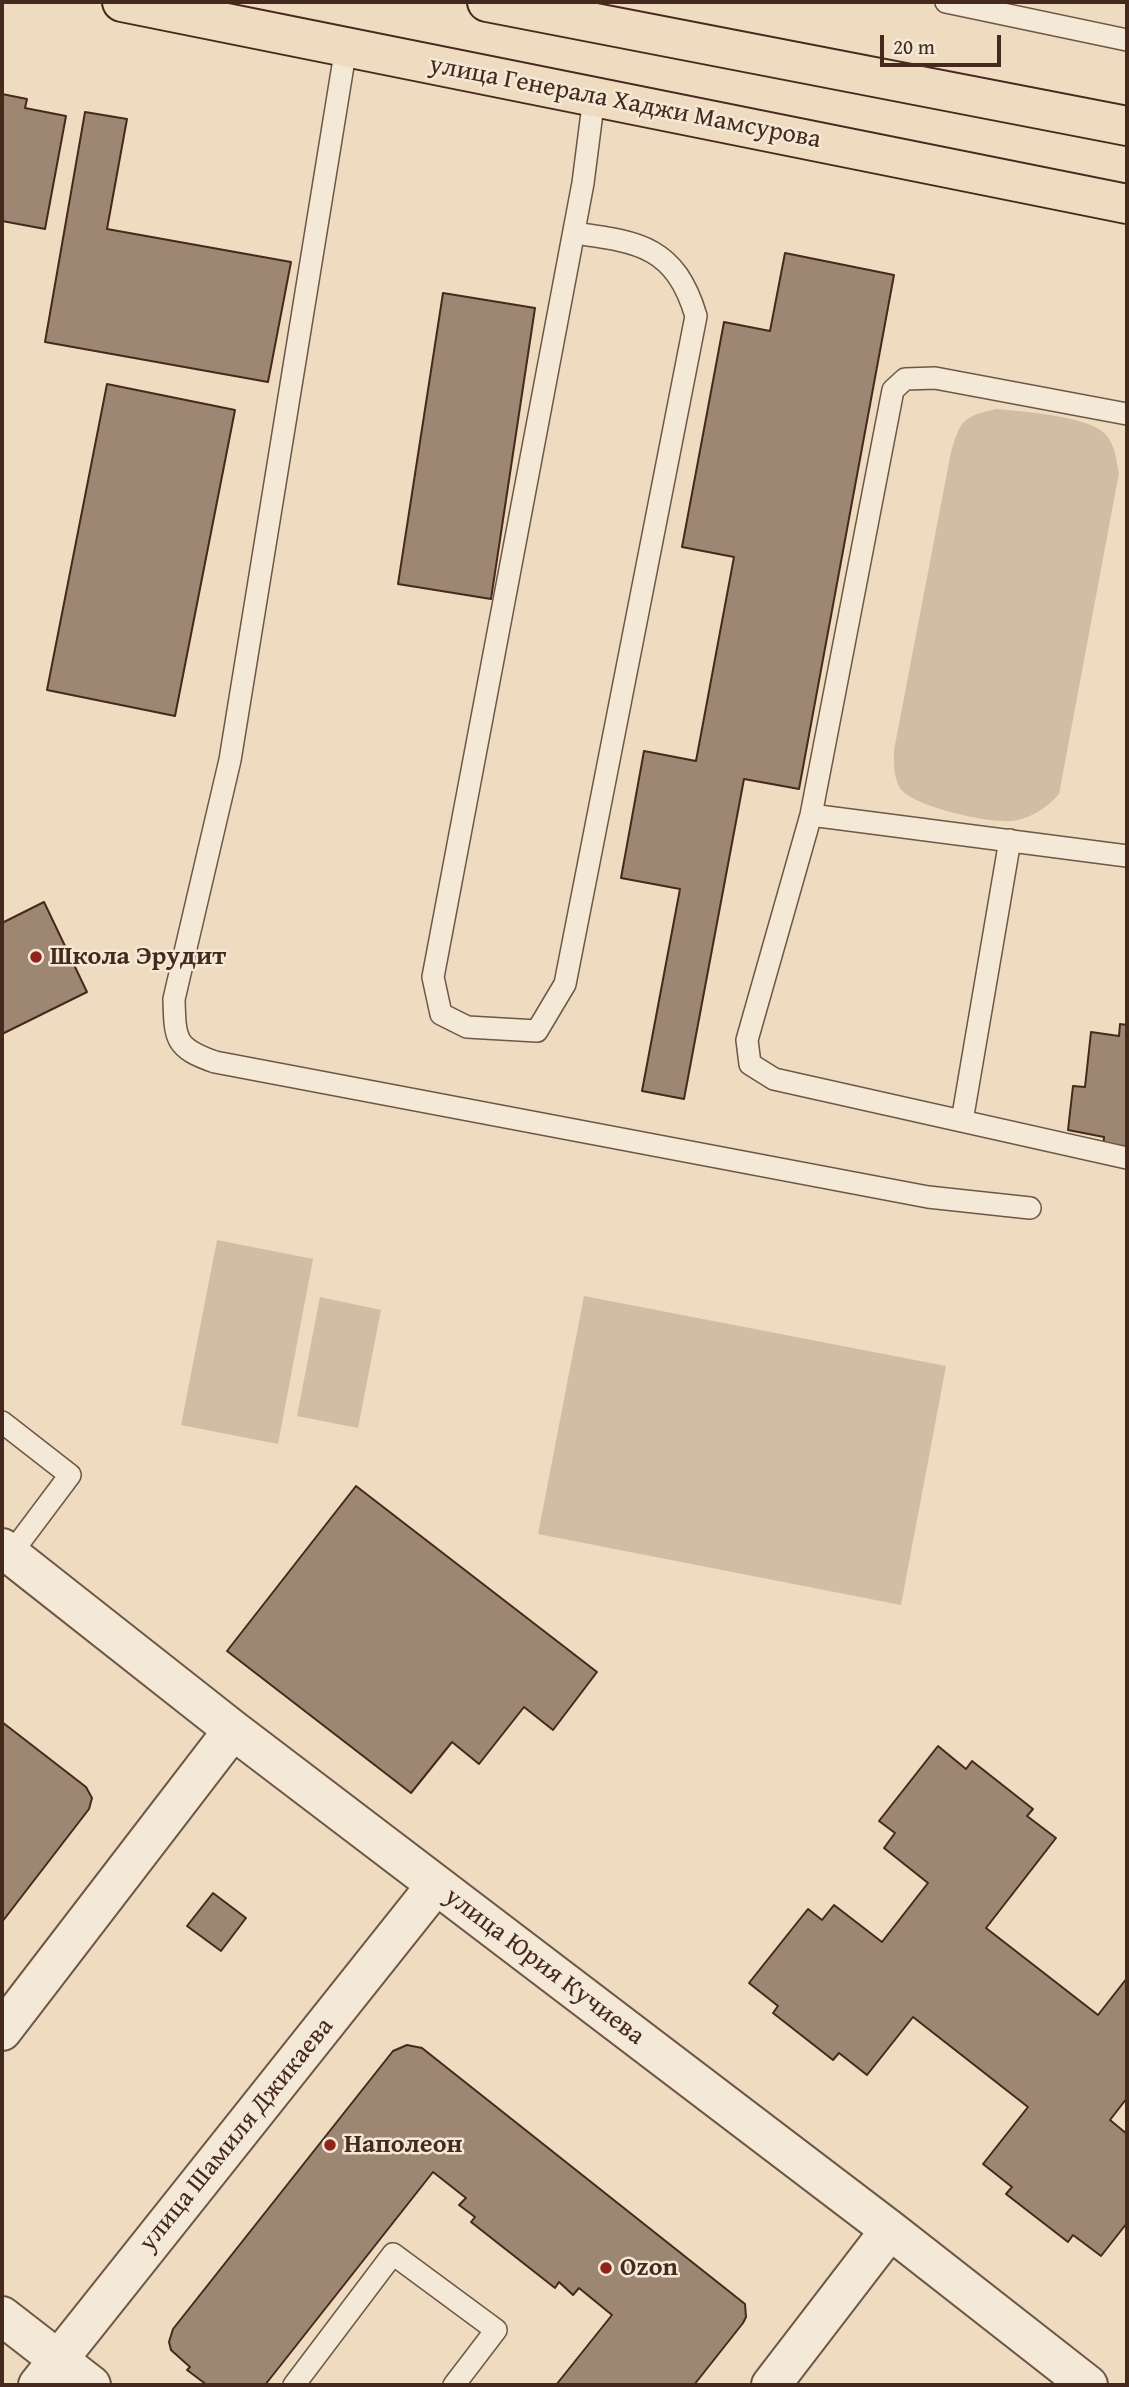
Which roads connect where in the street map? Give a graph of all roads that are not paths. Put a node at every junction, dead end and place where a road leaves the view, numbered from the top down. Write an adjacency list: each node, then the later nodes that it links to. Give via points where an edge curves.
1 (122, 2): 5 (main road, улица Генерала Хаджи Мамсурова)
2 (487, 2): 7 (main road)
3 (946, 2): 4 (lane)
4 (1127, 40)
5 (346, 47): 6 (main road, улица Генерала Хаджи Мамсурова); 16 (lane, via 230,760 174,999 175,1035 189,1053 215,1062 928,1197)
6 (594, 97): 8 (main road, улица Генерала Хаджи Мамсурова); 9 (lane)
7 (1127, 126)
8 (1127, 204)
9 (573, 233): 9 (lane, via 433,977 441,1014 467,1027 537,1031 565,984 696,316 688,288 669,261 615,239)
10 (1127, 414): 11 (lane, via 935,378 905,379 893,390)
11 (811, 815): 12 (lane); 14 (lane, via 747,1040 750,1064 774,1079)
12 (1010, 841): 13 (lane); 14 (lane)
13 (1127, 856)
14 (962, 1121): 15 (lane)
15 (1127, 1158)
16 (1030, 1208)
17 (2, 1422): 18 (lane, via 70,1475)
18 (6, 1552): 19 (street, улица Юрия Кучиева)
19 (233, 1730): 20 (street, улица Юрия Кучиева); 21 (street)
20 (436, 1885): 22 (street, улица Юрия Кучиева); 24 (street, улица Шамиля Джикаева)
21 (2, 2031)
22 (890, 2230): 28 (street); 29 (street, улица Юрия Кучиева)
23 (2, 2316): 24 (street)
24 (48, 2373): 25 (street)
25 (90, 2385)
26 (294, 2385): 27 (lane, via 393,2254 496,2330)
27 (454, 2385)
28 (771, 2385)
29 (1088, 2385)

